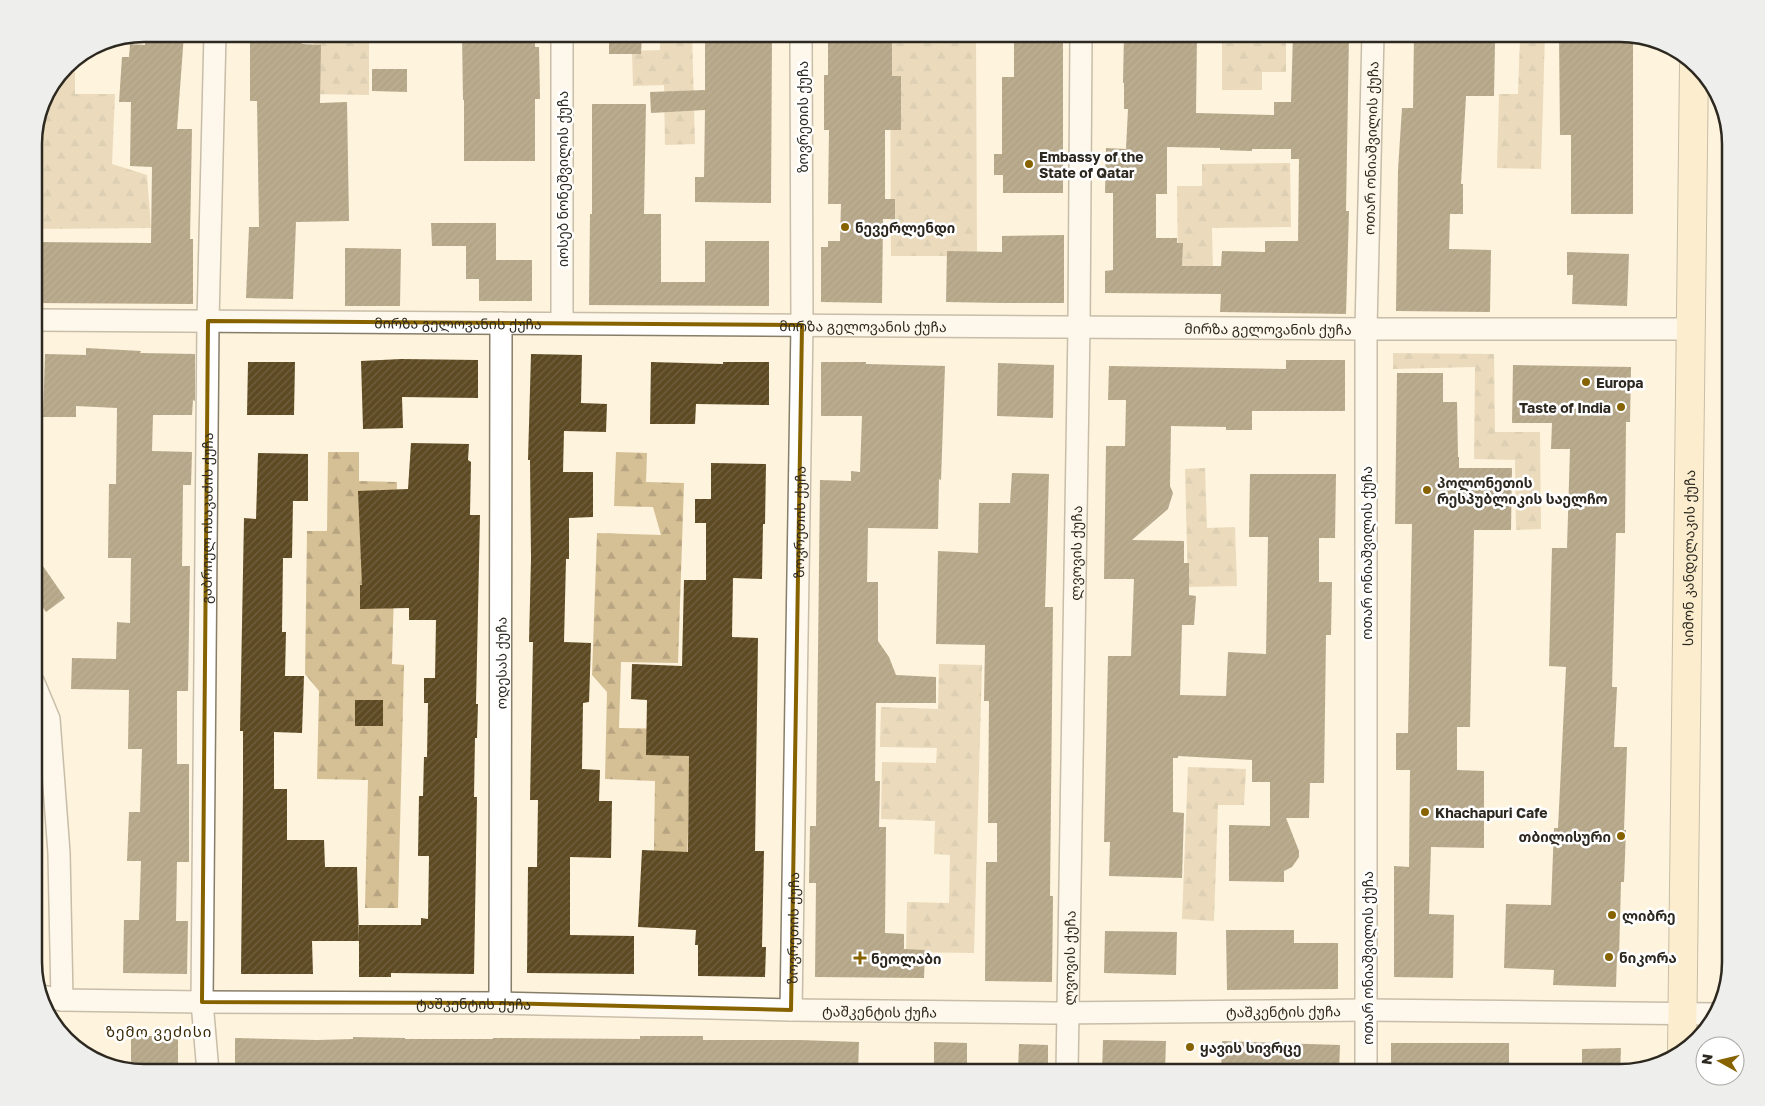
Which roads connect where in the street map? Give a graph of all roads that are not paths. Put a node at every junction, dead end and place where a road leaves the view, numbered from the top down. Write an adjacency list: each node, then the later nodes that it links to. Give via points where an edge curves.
1 (1081, 42): 12 (street, ლვოვის ქუჩა)
2 (1373, 42): 13 (street, ოთარ ონიაშვილის ქუჩა)
3 (215, 43): 8 (street, გაბრიელ ისაკაძის ქუჩა)
4 (562, 43): 10 (street, იოსებ ნონეშვილის ქუჩა)
5 (802, 43): 11 (street, ზოვრეთის ქუჩა)
6 (1694, 73): 14 (main road, სიმონ კანდელაკის ქუჩა)
7 (43, 320): 8 (street, მირზა გელოვანის ქუჩა)
8 (208, 321): 9 (street, მირზა გელოვანის ქუჩა); 17 (street, გაბრიელ ისაკაძის ქუჩა)
9 (501, 323): 10 (street, მირზა გელოვანის ქუჩა); 18 (street, ოდესას ქუჩა)
10 (562, 323): 11 (street, მირზა გელოვანის ქუჩა)
11 (802, 325): 12 (street, მირზა გელოვანის ქუჩა); 19 (street, ზოვრეთის ქუჩა)
12 (1078, 327): 13 (street, მირზა გელოვანის ქუჩა); 21 (street, ლვოვის ქუჩა)
13 (1366, 329): 14 (street, მირზა გელოვანის ქუჩა); 20 (street, ოთარ ონიაშვილის ქუჩა)
14 (1691, 329): 22 (main road, სიმონ კანდელაკის ქუჩა)
15 (43, 705): 16 (street, via 49,719 59,853)
16 (52, 998): 17 (street, ტაშკენტის ქუჩა)
17 (202, 1002): 18 (street, ტაშკენტის ქუჩა); 25 (street, გაბრიელ ისაკაძის ქუჩა)
18 (500, 1003): 19 (street, ტაშკენტის ქუჩა)
19 (792, 1010): 21 (street, ტაშკენტის ქუჩა)
20 (1367, 1010): 21 (street, ტაშკენტის ქუჩა); 22 (street, ტაშკენტის ქუჩა); 27 (street, ოთარ ონიაშვილის ქუჩა)
21 (1067, 1013): 26 (street, ლვოვის ქუჩა)
22 (1682, 1014): 23 (street, ტაშკენტის ქუჩა); 24 (main road, სიმონ კანდელაკის ქუჩა)
23 (1708, 1014)
24 (1682, 1042)
25 (207, 1064)
26 (1067, 1064)
27 (1366, 1064)

